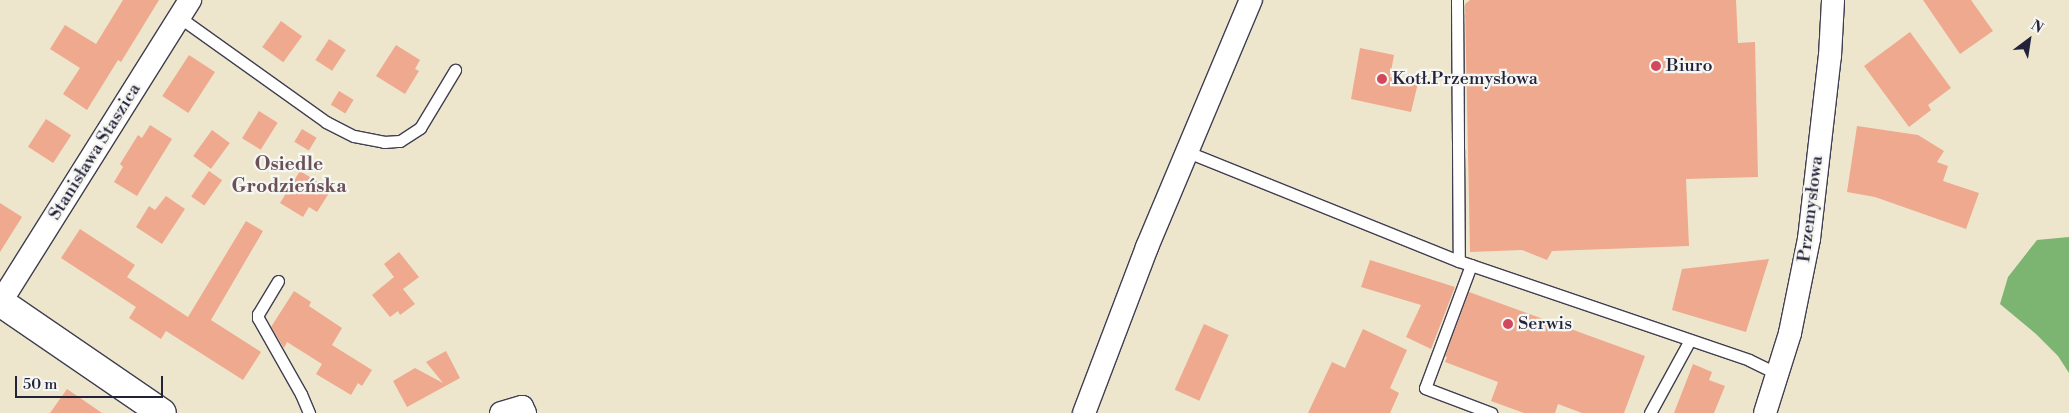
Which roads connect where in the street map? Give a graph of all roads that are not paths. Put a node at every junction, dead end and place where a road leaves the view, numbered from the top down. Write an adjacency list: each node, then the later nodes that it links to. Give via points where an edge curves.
1 (1251, 0): 6 (street)
2 (1457, 0): 7 (lane)
3 (1834, 0): 12 (street, Przemysłowa, via 1809,239 1790,333)
4 (185, 9): 5 (lane, via 326,122 354,136 384,142 400,141 420,128); 10 (street, Stanisława Staszica)
5 (455, 70)
6 (1186, 151): 7 (lane); 15 (street)
7 (1459, 261): 8 (lane)
8 (1471, 265): 11 (lane); 16 (lane, via 1425,388)
9 (278, 281): 14 (lane, via 258,318)
10 (0, 303): 13 (street)
11 (1690, 340): 12 (lane, via 1749,360); 17 (lane)
12 (1778, 374): 18 (street, Przemysłowa)
13 (162, 413)
14 (309, 413)
15 (1084, 413)
16 (1491, 413)
17 (1650, 413)
18 (1765, 413)

